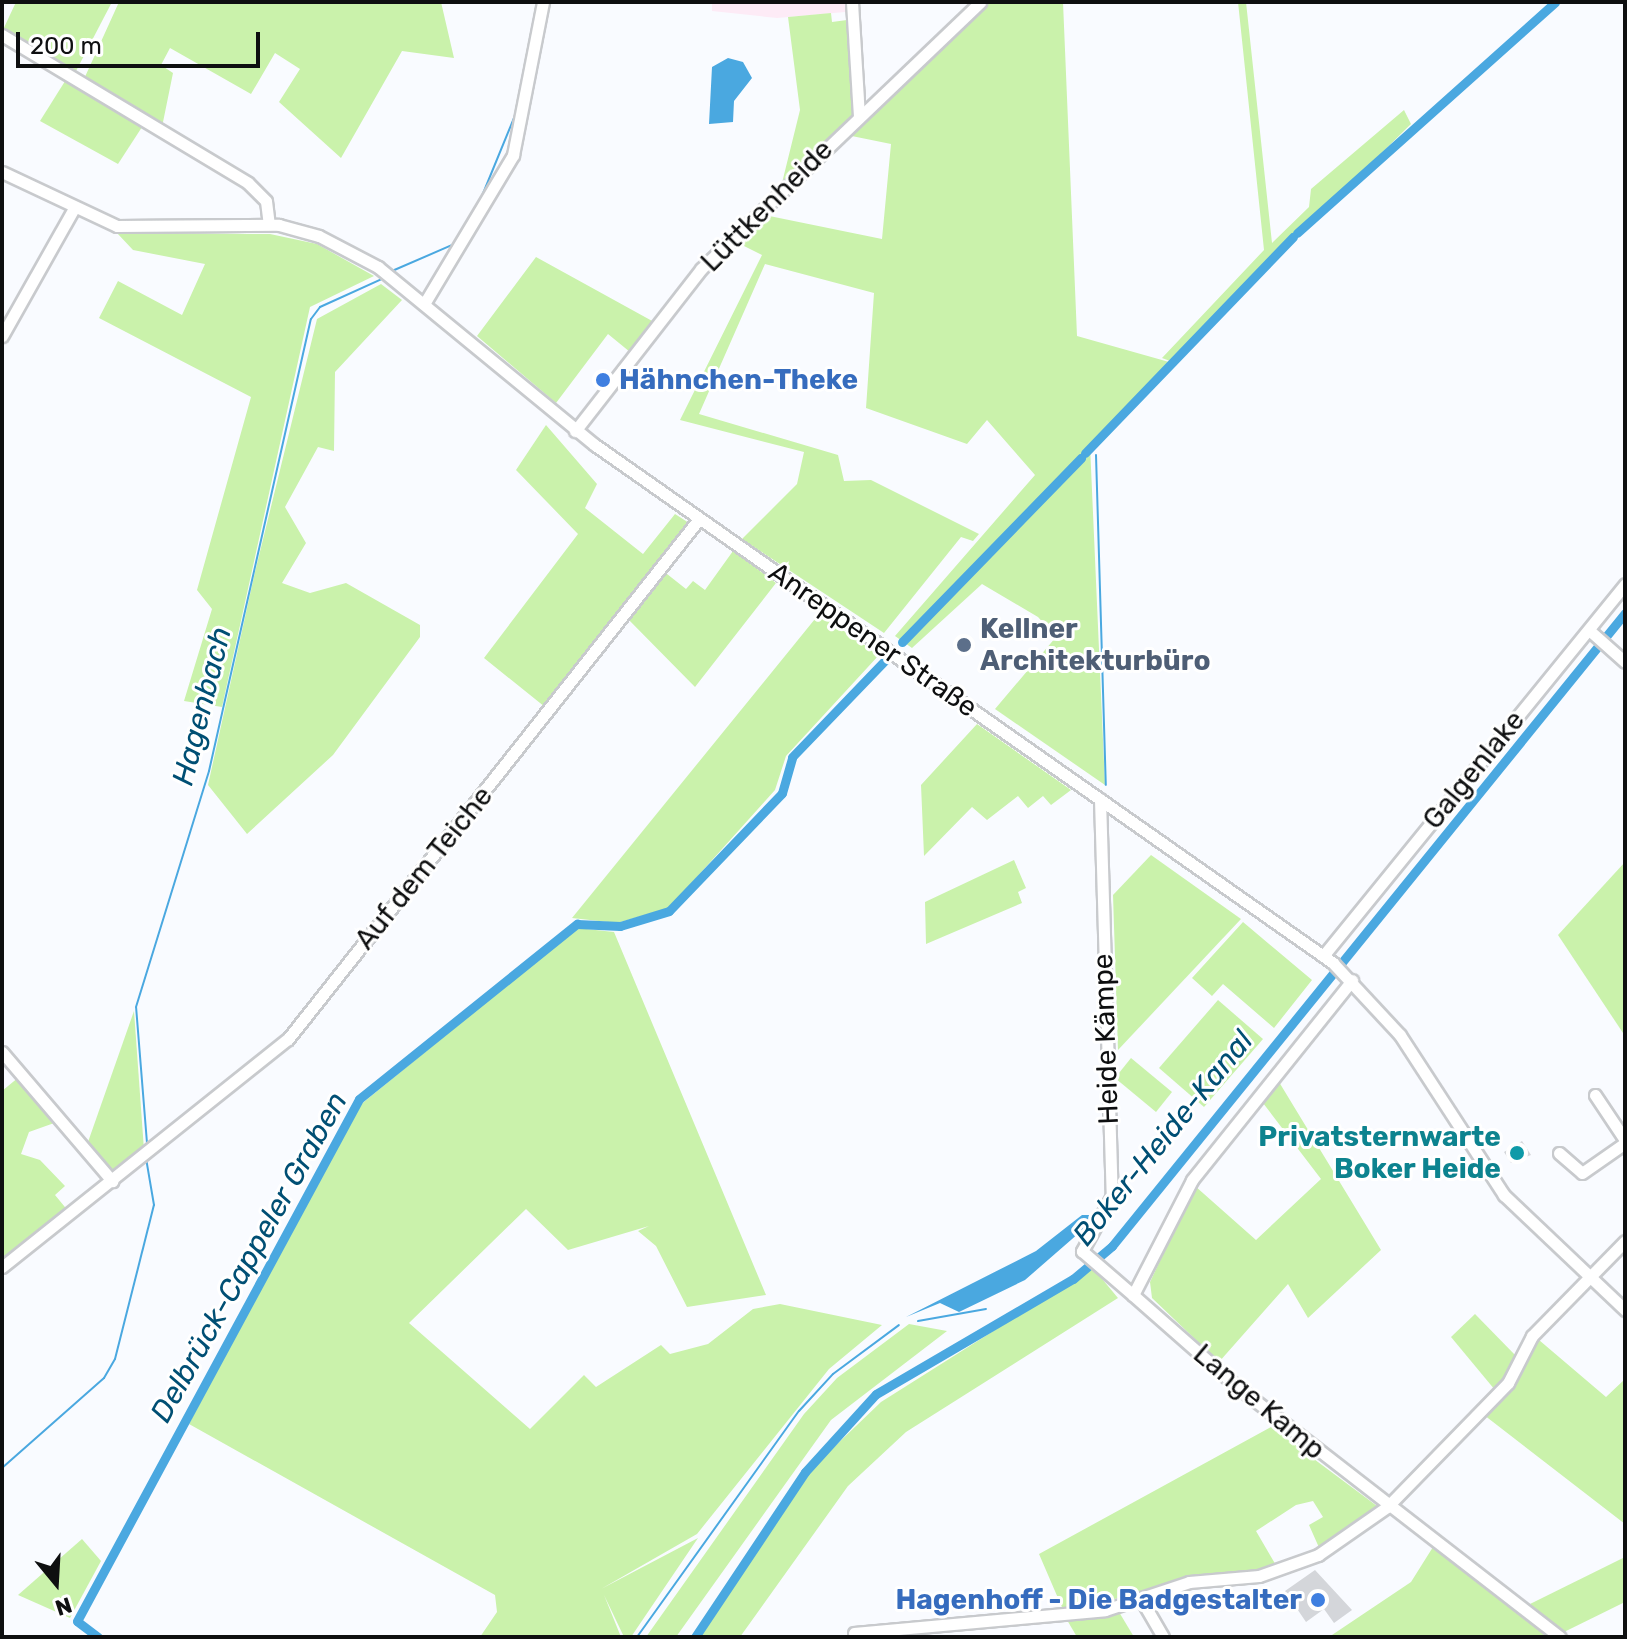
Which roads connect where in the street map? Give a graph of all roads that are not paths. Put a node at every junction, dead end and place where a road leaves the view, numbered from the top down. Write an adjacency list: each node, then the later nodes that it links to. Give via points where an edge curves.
1 (543, 2): 9 (street, via 513,155)
2 (852, 2): 5 (street)
3 (980, 2): 5 (street, Lüttkenheide)
4 (2, 35): 8 (street, via 248,183 266,201)
5 (859, 116): 11 (street, Lüttkenheide, via 701,269)
6 (2, 172): 7 (street, Anreppener Straße)
7 (74, 208): 8 (street, Anreppener Straße, via 134,229); 10 (street)
8 (269, 224): 9 (street, Anreppener Straße, via 319,236 378,267)
9 (424, 304): 11 (street, Anreppener Straße)
10 (2, 336)
11 (575, 431): 12 (street, Anreppener Straße)
12 (699, 519): 16 (street, Anreppener Straße); 23 (street, Auf dem Teiche, via 288,1039)
13 (1625, 584): 14 (street, Galgenlake)
14 (1592, 632): 15 (street); 17 (street, Galgenlake)
15 (1625, 662)
16 (1100, 799): 17 (street, Anreppener Straße); 27 (street, Heide Kämpe, via 1112,1196 1082,1251)
17 (1333, 963): 18 (street, Anreppener Straße)
18 (1352, 980): 26 (street, Anreppener Straße, via 1400,1035 1494,1183); 27 (street, via 1192,1180)
19 (2, 1052): 23 (street)
20 (1595, 1095): 21 (street)
21 (1625, 1142): 22 (street, via 1582,1173)
22 (1559, 1153)
23 (112, 1181): 25 (street, Auf dem Teiche)
24 (1625, 1241): 26 (street)
25 (2, 1267)
26 (1591, 1276): 28 (street, Anreppener Straße); 29 (street, via 1532,1336 1508,1383)
27 (1133, 1295): 29 (street, Lange Kamp)
28 (1625, 1310)
29 (1387, 1507): 30 (street, via 1365,1528 1304,1561); 33 (street, Lange Kamp)
30 (1141, 1599): 31 (street, via 1046,1618); 32 (street)
31 (854, 1633)
32 (1163, 1637)
33 (1560, 1637)

